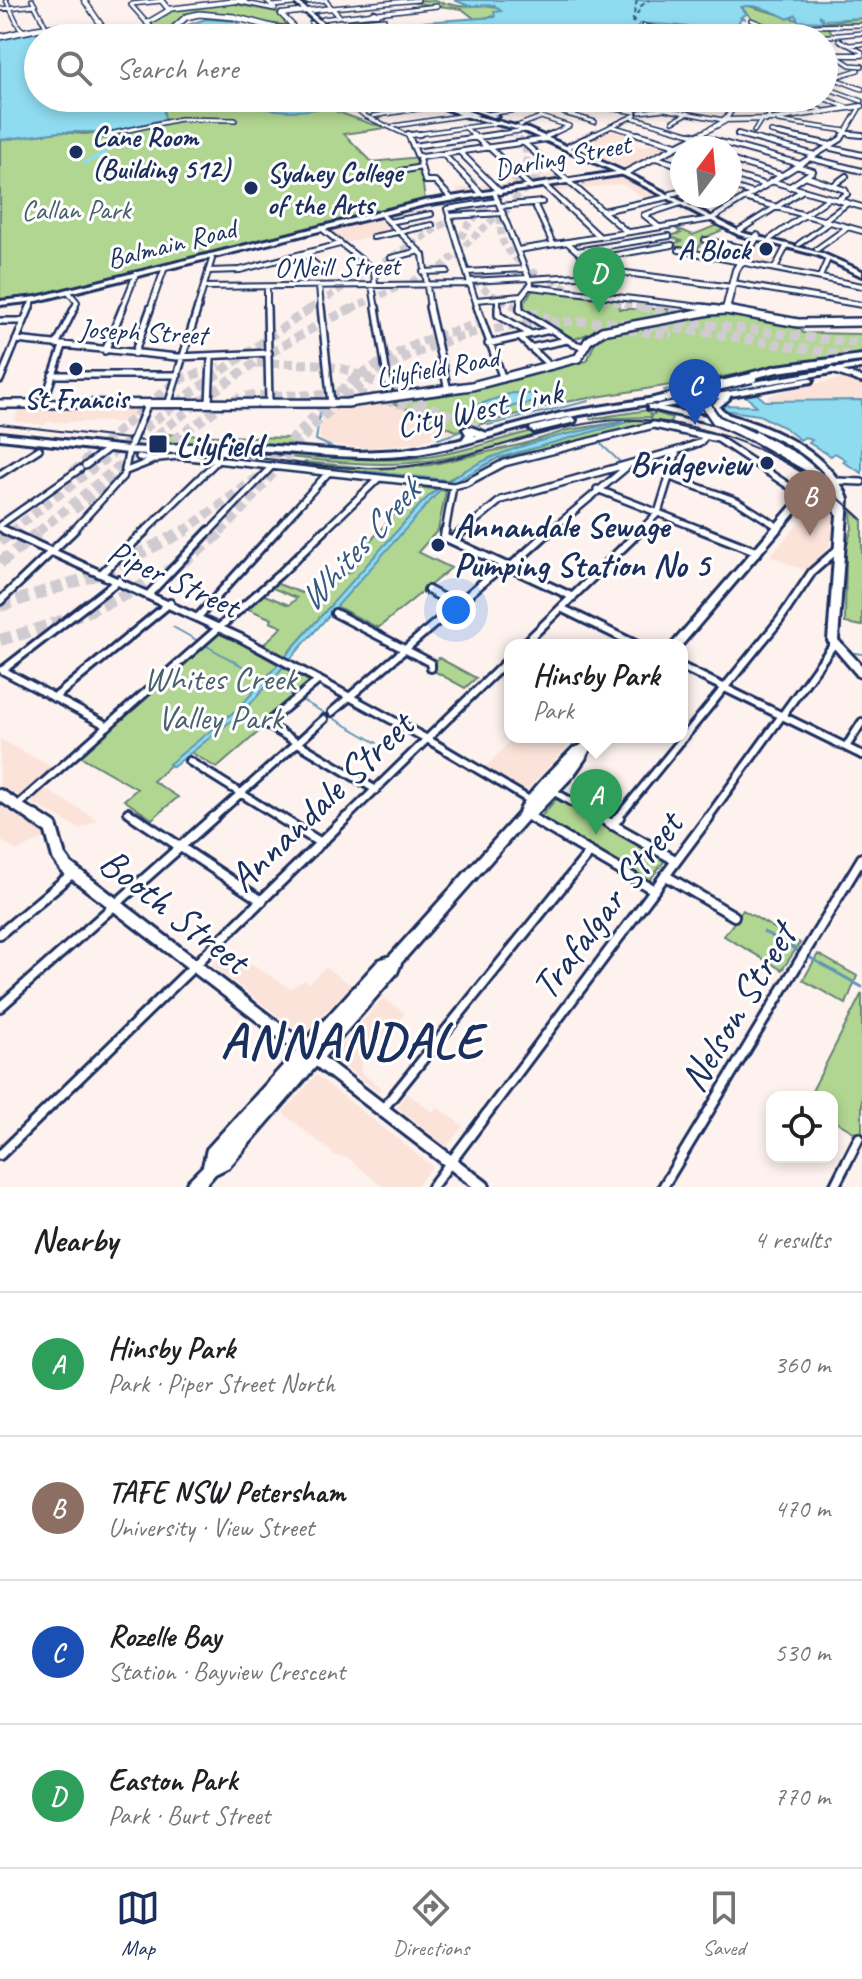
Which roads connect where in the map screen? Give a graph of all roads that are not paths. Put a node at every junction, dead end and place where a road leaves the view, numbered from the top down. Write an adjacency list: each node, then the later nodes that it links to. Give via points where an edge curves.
1 (6, 0): 17 (street)
2 (32, 0): 12 (street)
3 (84, 0): 26 (street)
4 (161, 0): 16 (street); 24 (street, via 131,4)
5 (245, 0): 8 (street)
6 (266, 0): 14 (street)
7 (325, 0): 11 (street); 15 (street)
8 (232, 1): 14 (street); 16 (street)
9 (417, 1): 15 (street)
10 (292, 2): 11 (main road); 14 (street); 19 (main road)
11 (307, 2)
12 (35, 5): 17 (street); 25 (street)
13 (437, 6): 20 (street)
14 (274, 7): 21 (street)
15 (332, 8): 19 (street); 30 (street)
16 (168, 9): 24 (street)
17 (11, 10): 18 (street); 34 (street)
18 (0, 11)
19 (304, 12): 21 (street); 30 (main road)
20 (377, 13): 30 (street)
21 (281, 14): 29 (street)
22 (384, 19): 30 (street)
23 (751, 20): 31 (street)
24 (147, 23)
25 (44, 24)
26 (100, 24)
27 (178, 24): 28 (main road, via 196,15)
28 (266, 24)
29 (291, 24)
30 (332, 24)
31 (764, 24)
32 (838, 25): 33 (street)
33 (862, 25)
34 (24, 30)
35 (24, 32): 38 (main road)
36 (862, 33): 37 (street)
37 (838, 35)
38 (0, 37)
39 (839, 40): 41 (street)
40 (862, 44): 41 (street)
41 (849, 45): 43 (street)
42 (838, 54): 43 (street)
43 (862, 54)
44 (838, 55): 45 (street, via 850,65)
45 (862, 66)
46 (850, 73): 47 (street)
47 (838, 75)
48 (838, 79): 49 (street)
49 (860, 87)
50 (838, 94): 52 (street)
51 (838, 104): 53 (street)
52 (860, 104): 53 (street); 69 (street)
53 (846, 107): 54 (street)
54 (838, 108)
55 (362, 112): 71 (street)
56 (403, 112): 71 (street)
57 (453, 112): 70 (main road)
58 (471, 112): 73 (main road)
59 (523, 112): 73 (street)
60 (563, 112): 78 (street)
61 (628, 112): 68 (street)
62 (647, 112): 68 (street)
63 (682, 112): 67 (street)
64 (731, 112): 74 (street, Darling Street)
65 (769, 112): 75 (street)
66 (813, 112): 77 (street)
67 (688, 113): 74 (street); 76 (street)
68 (636, 114): 82 (street); 91 (street)
69 (859, 114): 79 (street)
70 (459, 115): 73 (main road); 81 (street)
71 (371, 118): 81 (street)
72 (235, 120): 89 (street, via 180,119)
73 (488, 120): 83 (street); 84 (main road); 84 (main road)
74 (726, 120): 75 (street); 91 (street, Darling Street)
75 (763, 120): 77 (street); 85 (street)
76 (673, 121)
77 (778, 121): 87 (street)
78 (595, 122)
79 (851, 123): 80 (street); 87 (street)
80 (862, 124)
81 (393, 126): 90 (street)
82 (611, 126): 96 (street); 98 (street)
83 (466, 128): 90 (street); 93 (street)
84 (523, 128): 93 (street); 94 (main road); 94 (street, via 541,117 569,126)
85 (754, 131)
86 (771, 132): 99 (street)
87 (845, 132): 92 (street); 99 (street)
88 (738, 134): 104 (street)
89 (109, 135)
90 (410, 135): 97 (street)
91 (698, 135): 111 (street)
92 (862, 135)
93 (476, 137): 97 (street); 100 (street)
94 (547, 138): 95 (street); 98 (main road)
95 (524, 143): 100 (street); 123 (street)
96 (670, 143)
97 (413, 146): 105 (street)
98 (565, 146): 116 (main road)
99 (829, 146): 104 (street); 108 (street)
100 (489, 148): 102 (street); 127 (street)
101 (670, 151): 106 (street, Darling Street)
102 (460, 152): 103 (street); 131 (street)
103 (443, 154): 105 (street); 133 (street)
104 (815, 155): 107 (street)
105 (422, 157): 113 (street)
106 (656, 158): 109 (street); 116 (street, Darling Street)
107 (809, 158): 111 (street); 115 (street)
108 (861, 159)
109 (670, 162)
110 (742, 164): 112 (street)
111 (798, 165): 117 (street); 118 (street, via 813,171)
112 (750, 166): 114 (street); 117 (street)
113 (421, 167): 120 (street); 137 (street, via 425,181 435,181)
114 (742, 170)
115 (862, 171)
116 (625, 173): 123 (main road, Darling Street); 134 (main road)
117 (781, 175): 122 (street)
118 (805, 176): 124 (street); 128 (street)
119 (846, 176): 124 (street)
120 (395, 177)
121 (742, 178): 126 (street)
122 (771, 181): 126 (street); 128 (street)
123 (568, 182): 125 (main road, Darling Street); 149 (street)
124 (835, 184): 138 (street, via 847,194)
125 (544, 185): 127 (main road, Darling Street); 170 (street)
126 (766, 185): 132 (street)
127 (531, 187): 131 (main road, Darling Street)
128 (789, 187): 130 (street)
129 (742, 190): 132 (street)
130 (803, 190): 136 (street); 145 (street)
131 (497, 192): 133 (main road, Darling Street); 140 (street)
132 (752, 193): 135 (street)
133 (482, 194): 137 (main road, Darling Street)
134 (670, 195): 149 (street)
135 (744, 198): 145 (street); 156 (street)
136 (829, 198): 138 (street); 155 (street)
137 (448, 199): 148 (street); 150 (main road, Balmain Road)
138 (837, 200): 142 (street)
139 (542, 202): 141 (street)
140 (499, 203): 141 (street); 143 (street); 151 (street)
141 (534, 203): 177 (street)
142 (848, 203): 146 (street); 158 (street)
143 (474, 205): 148 (street); 153 (street)
144 (670, 207): 160 (street, via 644,215)
145 (777, 207): 155 (street); 163 (street)
146 (862, 207)
147 (694, 208): 156 (main road)
148 (450, 209): 154 (street)
149 (603, 211): 167 (street)
150 (380, 213): 157 (street); 162 (main road, Balmain Road)
151 (503, 213): 153 (street); 183 (street)
152 (431, 214): 157 (street)
153 (480, 215): 154 (street)
154 (449, 216): 200 (street)
155 (805, 216): 158 (street); 172 (street)
156 (713, 218): 160 (street); 163 (main road); 175 (main road)
157 (389, 222): 164 (street)
158 (825, 222): 161 (street); 178 (street)
159 (432, 225): 164 (street)
160 (659, 227): 165 (street)
161 (848, 227): 166 (street); 182 (street)
162 (321, 228): 176 (street); 188 (main road, Balmain Road)
163 (740, 230): 175 (main road)
164 (399, 231): 169 (street); 185 (street)
165 (636, 231): 167 (street); 171 (street)
166 (862, 231)
167 (627, 232): 170 (street)
168 (669, 236): 171 (street)
169 (373, 237)
170 (600, 237): 174 (street)
171 (647, 239): 181 (street); 186 (street)
172 (770, 239): 175 (main road); 178 (main road)
173 (705, 240): 175 (street)
174 (567, 242): 177 (street); 186 (street)
175 (752, 242): 180 (main road); 191 (main road)
176 (340, 244): 187 (street); 205 (street, via 374,270)
177 (553, 244): 183 (street)
178 (799, 244): 182 (main road)
179 (672, 245): 181 (street)
180 (787, 245): 193 (street); 197 (main road)
181 (659, 248): 186 (street, via 585,259)
182 (817, 249): 197 (main road)
183 (518, 250): 194 (street)
184 (679, 250): 191 (street)
185 (420, 251): 189 (street); 199 (street)
186 (577, 251)
187 (303, 254): 195 (street, via 237,271); 198 (street)
188 (210, 256): 192 (main road, Balmain Road); 195 (street)
189 (391, 258)
190 (827, 261): 202 (street)
191 (740, 262): 193 (street); 207 (main road)
192 (165, 267): 201 (main road, Balmain Road); 235 (street)
193 (775, 268): 202 (street)
194 (525, 269): 200 (street); 203 (street)
195 (208, 271): 208 (street)
196 (447, 271): 199 (street)
197 (862, 271)
198 (325, 272)
199 (423, 272): 206 (street)
200 (467, 272): 204 (street)
201 (136, 274): 213 (main road, Balmain Road); 233 (street)
202 (820, 277): 210 (street)
203 (529, 278): 204 (street, O'Neill Street); 207 (street, O'Neill Street, via 626,273); 212 (street)
204 (470, 283): 206 (street, O'Neill Street); 217 (street)
205 (374, 285): 206 (street, O'Neill Street); 209 (street, O'Neill Street); 247 (street)
206 (424, 285): 248 (street)
207 (732, 285): 219 (street, O'Neill Street); 220 (main road)
208 (204, 286): 211 (street, O'Neill Street); 236 (street)
209 (319, 286): 211 (street, O'Neill Street); 257 (street)
210 (862, 286)
211 (267, 287): 234 (street)
212 (531, 287): 214 (street); 220 (street)
213 (68, 291): 216 (main road, Balmain Road); 231 (street, via 77,302)
214 (521, 296): 215 (street); 224 (street, via 520,310)
215 (498, 298): 217 (street); 225 (street, via 498,315)
216 (33, 300): 218 (main road, Balmain Road); 222 (street)
217 (476, 300): 229 (street)
218 (0, 303)
219 (862, 305)
220 (726, 310): 223 (main road, Lilyfield Road, via 798,323); 230 (main road, Lilyfield Road, via 605,330)
221 (0, 321): 222 (street)
222 (24, 321): 227 (street)
223 (862, 322)
224 (550, 330): 225 (street); 228 (street)
225 (531, 334): 226 (street)
226 (519, 337): 229 (street); 232 (street)
227 (16, 340): 231 (street, Joseph Street); 246 (street)
228 (571, 341): 230 (street); 232 (street)
229 (488, 344): 245 (street)
230 (586, 344): 245 (main road, Lilyfield Road, via 574,360)
231 (60, 346): 233 (street, Joseph Street); 242 (street)
232 (530, 348): 238 (street)
233 (105, 351): 235 (street, Joseph Street)
234 (269, 353): 236 (street, Joseph Street); 256 (street)
235 (134, 354): 236 (street, Joseph Street)
236 (184, 357): 243 (street)
237 (211, 360): 252 (street)
238 (546, 362)
239 (862, 364): 240 (highway); 253 (highway, via 777,369)
240 (839, 369): 241 (highway); 244 (street); 249 (main road); 249 (main road)
241 (794, 371): 274 (main road, bridge, via 718,385 703,401 715,420)
242 (52, 375): 243 (street); 255 (street)
243 (178, 375): 250 (street)
244 (862, 378)
245 (503, 379): 248 (main road, Lilyfield Road)
246 (0, 380)
247 (389, 389)
248 (448, 390): 257 (main road, Lilyfield Road)
249 (728, 391): 253 (main road, City West Link); 259 (main road, City West Link); 260 (main road, via 714,407)
250 (169, 402): 252 (main road, Lilyfield Road); 258 (main road, Lilyfield Road)
251 (641, 402): 253 (main road, City West Link); 259 (main road); 262 (main road, City West Link)
252 (209, 403): 256 (main road, Lilyfield Road)
253 (654, 403): 259 (main road, City West Link); 262 (main road, City West Link)
254 (0, 404): 255 (main road, Lilyfield Road)
255 (43, 404): 258 (main road, Lilyfield Road)
256 (269, 404): 257 (main road, Lilyfield Road)
257 (331, 404)
258 (147, 405): 264 (street, bridge)
259 (669, 407): 260 (main road); 274 (main road, via 744,429)
260 (726, 416): 279 (main road, via 776,436)
261 (0, 434): 264 (main road, City West Link); 265 (main road, City West Link)
262 (484, 435): 264 (main road, City West Link, bridge, via 426,450 372,455 259,446); 264 (main road, City West Link, bridge, via 442,452 380,458)
263 (705, 437): 267 (street); 281 (street, via 656,425 504,463); 283 (street, via 720,441)
264 (129, 447): 265 (main road, City West Link); 273 (street)
265 (109, 448): 287 (street)
266 (39, 449): 276 (street)
267 (677, 451): 271 (street); 277 (street)
268 (139, 457): 269 (street)
269 (155, 460): 270 (street, via 177,455); 273 (street)
270 (218, 460): 272 (street); 294 (street)
271 (639, 461): 284 (street); 289 (street, via 501,500)
272 (272, 466): 275 (street); 297 (street)
273 (126, 471): 291 (street)
274 (815, 472): 282 (main road)
275 (328, 473): 278 (street); 304 (street)
276 (0, 474)
277 (670, 477): 285 (street); 288 (street, via 732,499)
278 (379, 478): 281 (street); 305 (street)
279 (838, 481): 280 (street); 282 (main road); 286 (main road)
280 (862, 482)
281 (451, 486): 289 (street, via 443,533)
282 (822, 487): 286 (main road); 288 (main road)
283 (792, 488)
284 (597, 489): 285 (street); 293 (street)
285 (658, 513): 292 (street); 298 (street)
286 (841, 514): 290 (main road)
287 (0, 526): 291 (street, Piper Street)
288 (780, 528): 292 (main road)
289 (452, 540): 293 (street)
290 (838, 549): 306 (main road); 320 (street, via 825,557)
291 (54, 552): 294 (street, Piper Street); 299 (street)
292 (759, 552): 309 (main road)
293 (506, 566): 298 (street); 301 (street)
294 (102, 573): 295 (street, Piper Street)
295 (119, 580): 297 (street, Piper Street); 316 (street)
296 (428, 590): 301 (street)
297 (149, 594): 300 (street, Piper Street)
298 (573, 597): 302 (street)
299 (0, 601)
300 (170, 603): 304 (street, Piper Street); 322 (street)
301 (456, 605): 311 (street)
302 (561, 608): 307 (street); 308 (street)
303 (335, 613): 311 (street)
304 (198, 617): 305 (street, Piper Street)
305 (219, 627): 319 (street, Piper Street); 327 (street)
306 (836, 627): 310 (main road); 313 (main road)
307 (529, 639)
308 (625, 639)
309 (681, 639)
310 (834, 644): 312 (street, Trafalgar Street); 313 (main road)
311 (405, 649): 315 (street, via 431,663); 321 (street)
312 (826, 658): 313 (street, via 835,654); 324 (street, Trafalgar Street)
313 (849, 660): 318 (main road)
314 (504, 664): 329 (street, Annandale Street)
315 (431, 668)
316 (1, 670): 322 (street)
317 (688, 670): 320 (street)
318 (862, 673)
319 (319, 680): 321 (street, Piper Street); 330 (street, via 266,724)
320 (724, 688): 324 (street); 328 (street)
321 (350, 697): 323 (street); 329 (street, Piper Street)
322 (54, 698): 327 (street)
323 (332, 712)
324 (783, 716): 333 (street); 349 (street, Trafalgar Street)
325 (324, 719): 330 (street)
326 (862, 722): 333 (street)
327 (108, 726): 341 (street)
328 (688, 732)
329 (427, 739): 337 (street, Annandale Street); 342 (street, Piper Street)
330 (298, 742): 337 (street); 339 (street)
331 (590, 743): 334 (main road)
332 (679, 743): 344 (street)
333 (846, 747): 335 (street)
334 (584, 749): 338 (main road); 342 (main road)
335 (862, 755)
336 (189, 761): 339 (street)
337 (376, 790): 345 (street, Annandale Street)
338 (551, 790): 342 (main road, via 531,813); 344 (street)
339 (242, 793): 345 (street); 346 (street)
340 (0, 795): 341 (main road)
341 (18, 805): 350 (main road, Booth Street, via 51,828 59,857)
342 (528, 808): 347 (street, Piper Street); 359 (main road, via 392,969)
343 (128, 812): 346 (street)
344 (612, 825): 349 (street)
345 (321, 843): 353 (street, Annandale Street)
346 (180, 847): 353 (street); 354 (street)
347 (590, 852): 352 (street, Piper Street); 360 (street)
348 (862, 858): 367 (street, Nelson Street)
349 (675, 860): 351 (street, Trafalgar Street)
350 (73, 873): 354 (main road, Booth Street); 356 (street)
351 (666, 876): 352 (street, Trafalgar Street); 355 (street)
352 (654, 890): 363 (street, Trafalgar Street)
353 (262, 901): 357 (street, Annandale Street)
354 (117, 905): 357 (main road, Booth Street); 358 (street)
355 (734, 916)
356 (0, 934)
357 (194, 965): 359 (main road, Booth Street); 362 (street, Annandale Street)
358 (0, 1007)
359 (311, 1055): 360 (main road, Booth Street); 364 (main road, via 212,1154 210,1169)
360 (382, 1110): 363 (main road, Booth Street)
361 (859, 1138): 368 (street)
362 (0, 1155)
363 (450, 1162): 365 (street, Trafalgar Street); 366 (main road, Booth Street)
364 (194, 1187)
365 (432, 1187)
366 (483, 1187)
367 (663, 1187)
368 (834, 1187)

